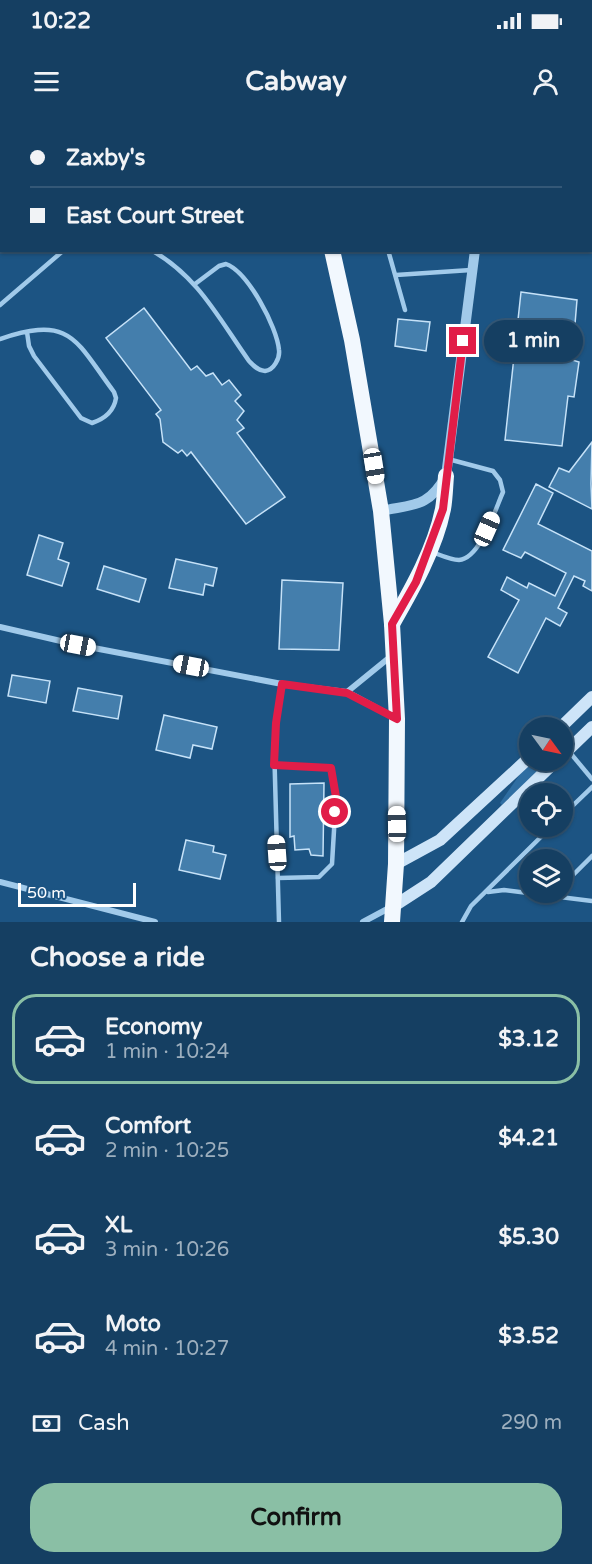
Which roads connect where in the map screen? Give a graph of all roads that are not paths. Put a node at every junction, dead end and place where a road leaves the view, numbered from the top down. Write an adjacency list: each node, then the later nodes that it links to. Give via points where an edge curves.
1 (62, 252): 9 (lane)
2 (154, 252): 8 (lane)
3 (332, 252): 15 (highway, via 352,340)
4 (389, 252): 7 (lane)
5 (475, 252): 6 (street)
6 (472, 270): 7 (lane); 13 (street)
7 (396, 275): 10 (lane)
8 (195, 284): 8 (lane, via 249,361 258,369 272,368 280,351 272,321 238,271 226,264 219,266)
9 (0, 305)
10 (405, 310)
11 (27, 332): 11 (lane, via 57,330 76,341 114,392 111,411 92,423 81,418 34,356); 12 (lane)
12 (0, 339)
13 (448, 459): 14 (street); 16 (lane, via 493,471 503,492 470,557 458,560)
14 (446, 476): 15 (street, via 430,498); 16 (highway, via 443,509)
15 (381, 512): 17 (highway)
16 (429, 552): 17 (highway)
17 (392, 624): 19 (highway)
18 (0, 627): 20 (street)
19 (394, 653): 21 (street); 24 (highway)
20 (282, 684): 21 (street); 28 (lane)
21 (347, 693): 24 (street)
22 (592, 697): 23 (main road)
23 (571, 717)
24 (397, 719): 36 (highway)
25 (592, 727): 26 (main road)
26 (573, 743)
27 (573, 759): 31 (lane)
28 (274, 765): 38 (lane); 38 (lane, via 331,768 336,797 332,864 320,878)
29 (519, 767): 36 (main road, via 440,840)
30 (546, 771): 44 (main road)
31 (592, 779)
32 (592, 787): 33 (lane)
33 (573, 805)
34 (541, 837): 41 (lane)
35 (592, 856): 37 (lane)
36 (396, 864): 44 (highway)
37 (573, 875)
38 (278, 878): 46 (lane)
39 (0, 882): 45 (street)
40 (519, 891): 41 (lane)
41 (485, 892): 48 (lane)
42 (573, 898): 43 (lane)
43 (592, 902)
44 (393, 914): 47 (street)
45 (155, 922)
46 (279, 922)
47 (363, 922)
48 (462, 922)

